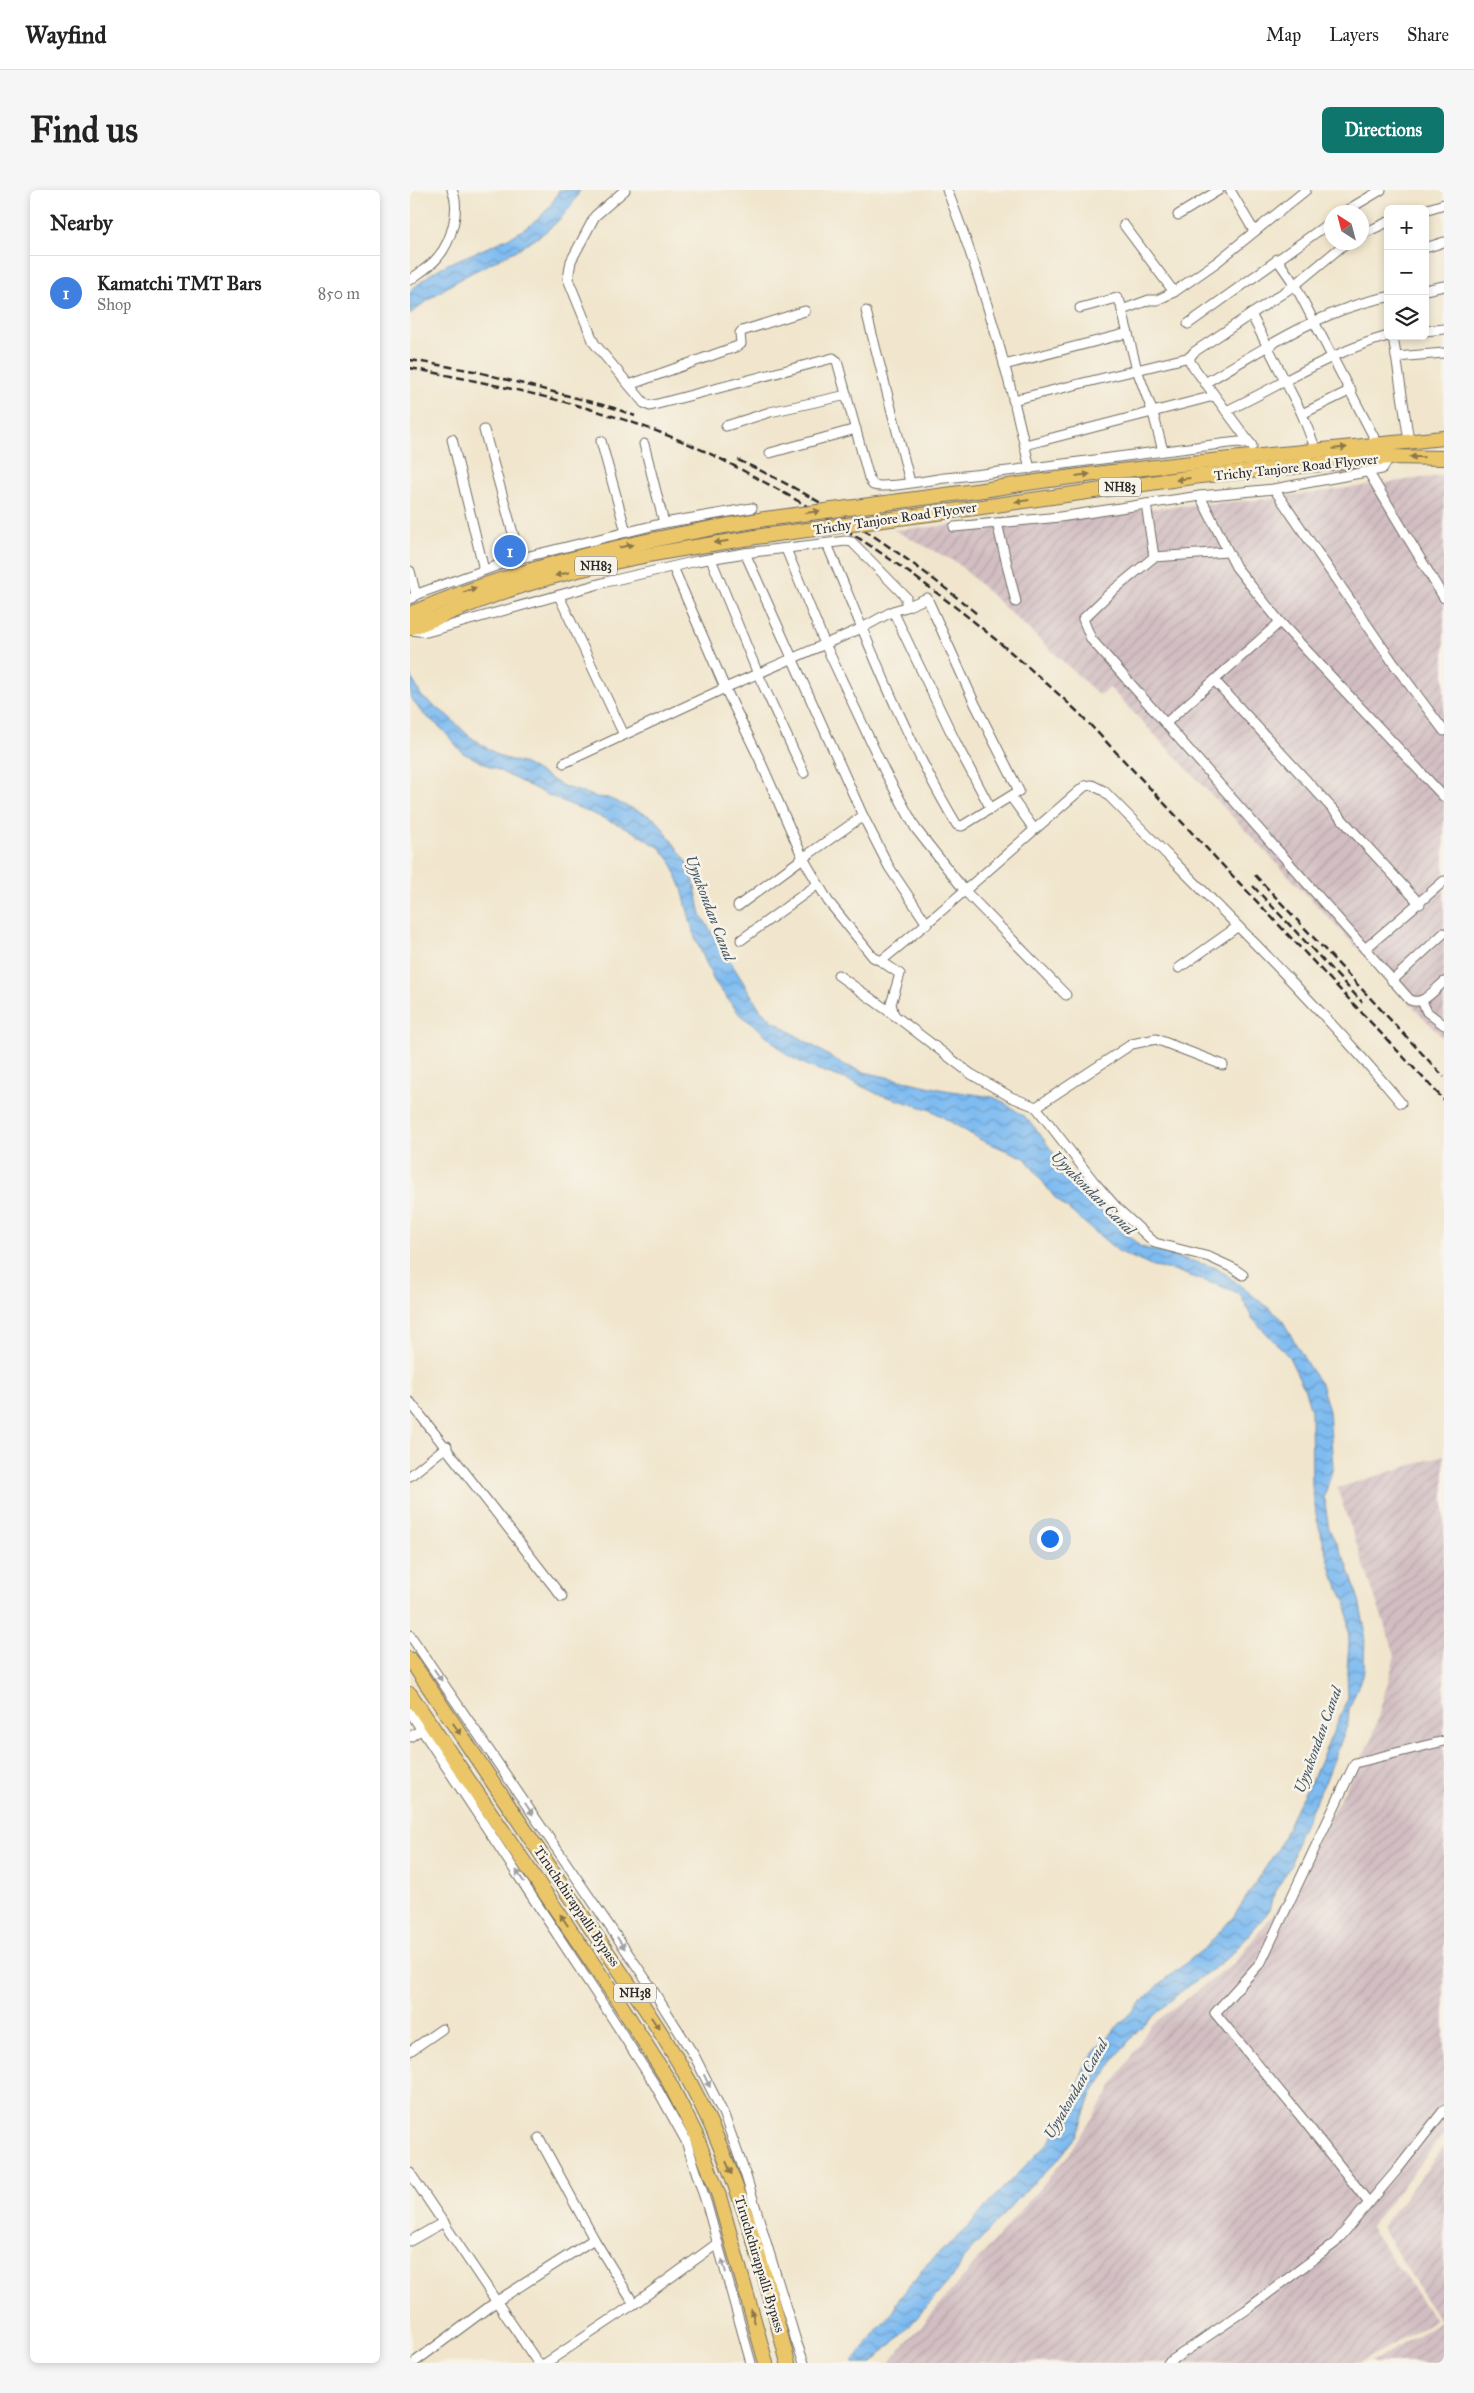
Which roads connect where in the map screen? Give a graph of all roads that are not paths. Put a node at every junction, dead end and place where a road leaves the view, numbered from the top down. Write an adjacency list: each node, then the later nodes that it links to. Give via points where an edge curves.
1 (452, 190): 21 (street, via 455,203 447,245 437,259)
2 (625, 190): 48 (street, via 594,216 571,261 568,279 594,343)
3 (947, 190): 44 (street, via 964,232)
4 (1219, 190): 11 (street)
5 (1230, 190): 15 (street)
6 (1306, 190): 15 (street)
7 (1380, 190): 9 (street)
8 (1444, 204): 10 (street)
9 (1355, 205)
10 (1429, 209)
11 (1178, 215)
12 (1384, 224): 16 (street)
13 (1124, 225): 25 (street)
14 (1324, 227): 20 (street)
15 (1254, 231): 25 (street)
16 (1369, 231)
17 (1444, 242): 18 (street)
18 (1429, 247)
19 (1337, 250): 22 (street)
20 (1277, 259): 22 (street); 33 (street)
21 (410, 280)
22 (1295, 285): 31 (street); 32 (street)
23 (1444, 286): 24 (street)
24 (1429, 289)
25 (1174, 292): 28 (street)
26 (1384, 298): 32 (street, via 1370,300)
27 (1080, 308): 28 (street, via 1117,298)
28 (1122, 310): 36 (street)
29 (805, 311): 48 (street, via 742,330 738,346)
30 (866, 311): 74 (street)
31 (1251, 314): 39 (street); 42 (street)
32 (1316, 322): 39 (street); 41 (street)
33 (1188, 324)
34 (1444, 330): 35 (street)
35 (1429, 331)
36 (1128, 333): 44 (street); 45 (street)
37 (1384, 337): 41 (street)
38 (1394, 340): 43 (street)
39 (1267, 347): 46 (street); 47 (street)
40 (1444, 353): 43 (street)
41 (1333, 355): 46 (street); 49 (street)
42 (1190, 357): 45 (street); 47 (street)
43 (1396, 357): 62 (street)
44 (1004, 365): 52 (street)
45 (1137, 370): 52 (street); 54 (street)
46 (1284, 382): 53 (street); 55 (street)
47 (1205, 383): 51 (street)
48 (629, 385): 50 (street, via 644,403 655,406 833,358 837,361)
49 (1351, 390): 55 (street); 65 (street)
50 (847, 395): 56 (street, via 770,412); 57 (street)
51 (1214, 396): 53 (street); 54 (street)
52 (1013, 400): 64 (street)
53 (1226, 411): 66 (street)
54 (1153, 413): 64 (street); 68 (street)
55 (1302, 414): 67 (street)
56 (726, 426)
57 (856, 429): 69 (street); 74 (street, via 873,485 881,487)
58 (484, 430): 88 (street)
59 (1444, 438): 62 (highway, NH83)
60 (452, 439): 91 (street)
61 (601, 441): 82 (street)
62 (1409, 442): 65 (highway, NH83)
63 (644, 444): 79 (street)
64 (1025, 445): 72 (street)
65 (1378, 445): 67 (highway, NH83, one-way to 65)
66 (1254, 450): 67 (highway, NH83); 68 (street, via 1239,442); 100 (highway, Trichy Tanjore Road Flyover / NH83, one-way to 66, bridge, via 468,590 568,559 708,528 1227,458)
67 (1316, 450)
68 (1162, 451): 72 (street)
69 (770, 453)
70 (1390, 457): 71 (highway, NH83, one-way to 70); 73 (street, via 1382,470); 100 (highway, Trichy Tanjore Road Flyover / NH83, one-way to 100, bridge, via 1200,476 681,548 559,575)
71 (1444, 458)
72 (1030, 469): 74 (street)
73 (1370, 473): 75 (street); 95 (street)
74 (910, 482)
75 (1274, 489): 76 (street); 110 (street)
76 (1200, 496): 77 (street); 85 (street)
77 (1146, 504): 80 (street); 87 (street)
78 (752, 508): 79 (street)
79 (664, 523): 82 (street)
80 (997, 523): 81 (street); 96 (street)
81 (954, 527)
82 (626, 532): 88 (street)
83 (827, 544): 84 (street); 97 (street, via 852,542 906,597); 102 (street)
84 (786, 549): 86 (street); 104 (street)
85 (1227, 552): 87 (street); 101 (street)
86 (746, 553): 89 (street); 105 (street)
87 (1154, 557): 109 (street, via 1083,619 1091,639)
88 (520, 558): 91 (street)
89 (710, 559): 90 (street); 106 (street)
90 (673, 567): 93 (street); 108 (street)
91 (484, 570): 94 (street)
92 (410, 571): 94 (street)
93 (559, 596): 103 (street, via 427,632); 111 (street)
94 (413, 597)
95 (1444, 598)
96 (1016, 602)
97 (906, 607): 98 (street); 114 (street, via 928,598 975,704 1019,791)
98 (893, 611): 102 (street); 116 (street)
99 (410, 614): 100 (highway, Trichy Tanjore Road Flyover / NH83)
100 (426, 614): 103 (highway, Trichy Tanjore Road Flyover / NH83)
101 (1280, 622): 107 (street); 115 (street)
102 (862, 628): 104 (street); 116 (street, via 899,714 957,825 962,826)
103 (410, 629)
104 (825, 644): 105 (street); 122 (street, via 916,829)
105 (792, 658): 106 (street); 117 (street)
106 (758, 674): 108 (street); 113 (street)
107 (1215, 681): 109 (street); 123 (street)
108 (725, 688): 111 (street); 119 (street)
109 (1166, 723): 129 (street)
110 (1444, 731)
111 (624, 735): 112 (street)
112 (564, 763)
113 (804, 773)
114 (1011, 797): 116 (street); 118 (street)
115 (1444, 797)
116 (991, 809)
117 (863, 816): 119 (street); 125 (street, via 889,867)
118 (1034, 829): 122 (street); 126 (street, via 1086,786 1099,786)
119 (803, 858): 121 (street); 124 (street)
120 (1444, 881): 123 (street)
121 (818, 884): 128 (street); 130 (street, via 858,940)
122 (965, 891): 125 (street); 135 (street)
123 (1420, 904): 129 (street)
124 (738, 906)
125 (927, 924): 130 (street)
126 (1236, 927): 131 (street); 140 (street, via 1345,1038)
127 (1444, 933): 133 (street)
128 (741, 940)
129 (1365, 949): 133 (street)
130 (881, 961): 137 (street, via 900,974 893,993)
131 (1179, 968)
132 (838, 975): 137 (street)
133 (1392, 981): 136 (street, via 1410,1000)
134 (1444, 982): 136 (street)
135 (1066, 995)
136 (1422, 1001): 138 (street, via 1427,1012)
137 (894, 1015): 141 (street, via 971,1074)
138 (1444, 1026)
139 (1223, 1065): 141 (street, via 1156,1039 1144,1040 1132,1044)
140 (1401, 1103)
141 (1036, 1107): 142 (street, via 1117,1208 1155,1242 1209,1257)
142 (1243, 1275)
143 (410, 1402): 144 (street)
144 (447, 1446): 145 (street); 146 (street)
145 (410, 1476)
146 (562, 1597)
147 (410, 1635): 172 (street, one-way to 172, via 643,1975 695,2057 724,2115 746,2176)
148 (410, 1659): 171 (highway, Tiruchchirappalli Bypass / NH38, one-way to 171, via 681,2064 711,2124 735,2183)
149 (410, 1694): 170 (highway, Tiruchchirappalli Bypass / NH38, one-way to 149, via 719,2196 696,2135 667,2078)
150 (410, 1712): 151 (street)
151 (422, 1729): 152 (street); 163 (street, one-way to 151, via 686,2141 655,2085)
152 (410, 1737)
153 (1444, 1741): 159 (street, via 1355,1763 1261,1962 1215,2013)
154 (442, 2029): 155 (street)
155 (410, 2051)
156 (1444, 2110): 159 (street)
157 (539, 2138): 161 (street)
158 (410, 2173): 160 (street)
159 (1369, 2203): 173 (street, via 1335,2243)
160 (444, 2222): 162 (street); 164 (street)
161 (594, 2239): 164 (street); 165 (street)
162 (410, 2241)
163 (718, 2244): 165 (street); 166 (street, one-way to 163)
164 (497, 2302): 167 (street); 168 (street)
165 (634, 2304): 169 (street)
166 (750, 2360)
167 (416, 2361)
168 (538, 2363)
169 (546, 2363)
170 (766, 2363)
171 (788, 2363)
172 (804, 2363)
173 (1168, 2363)

